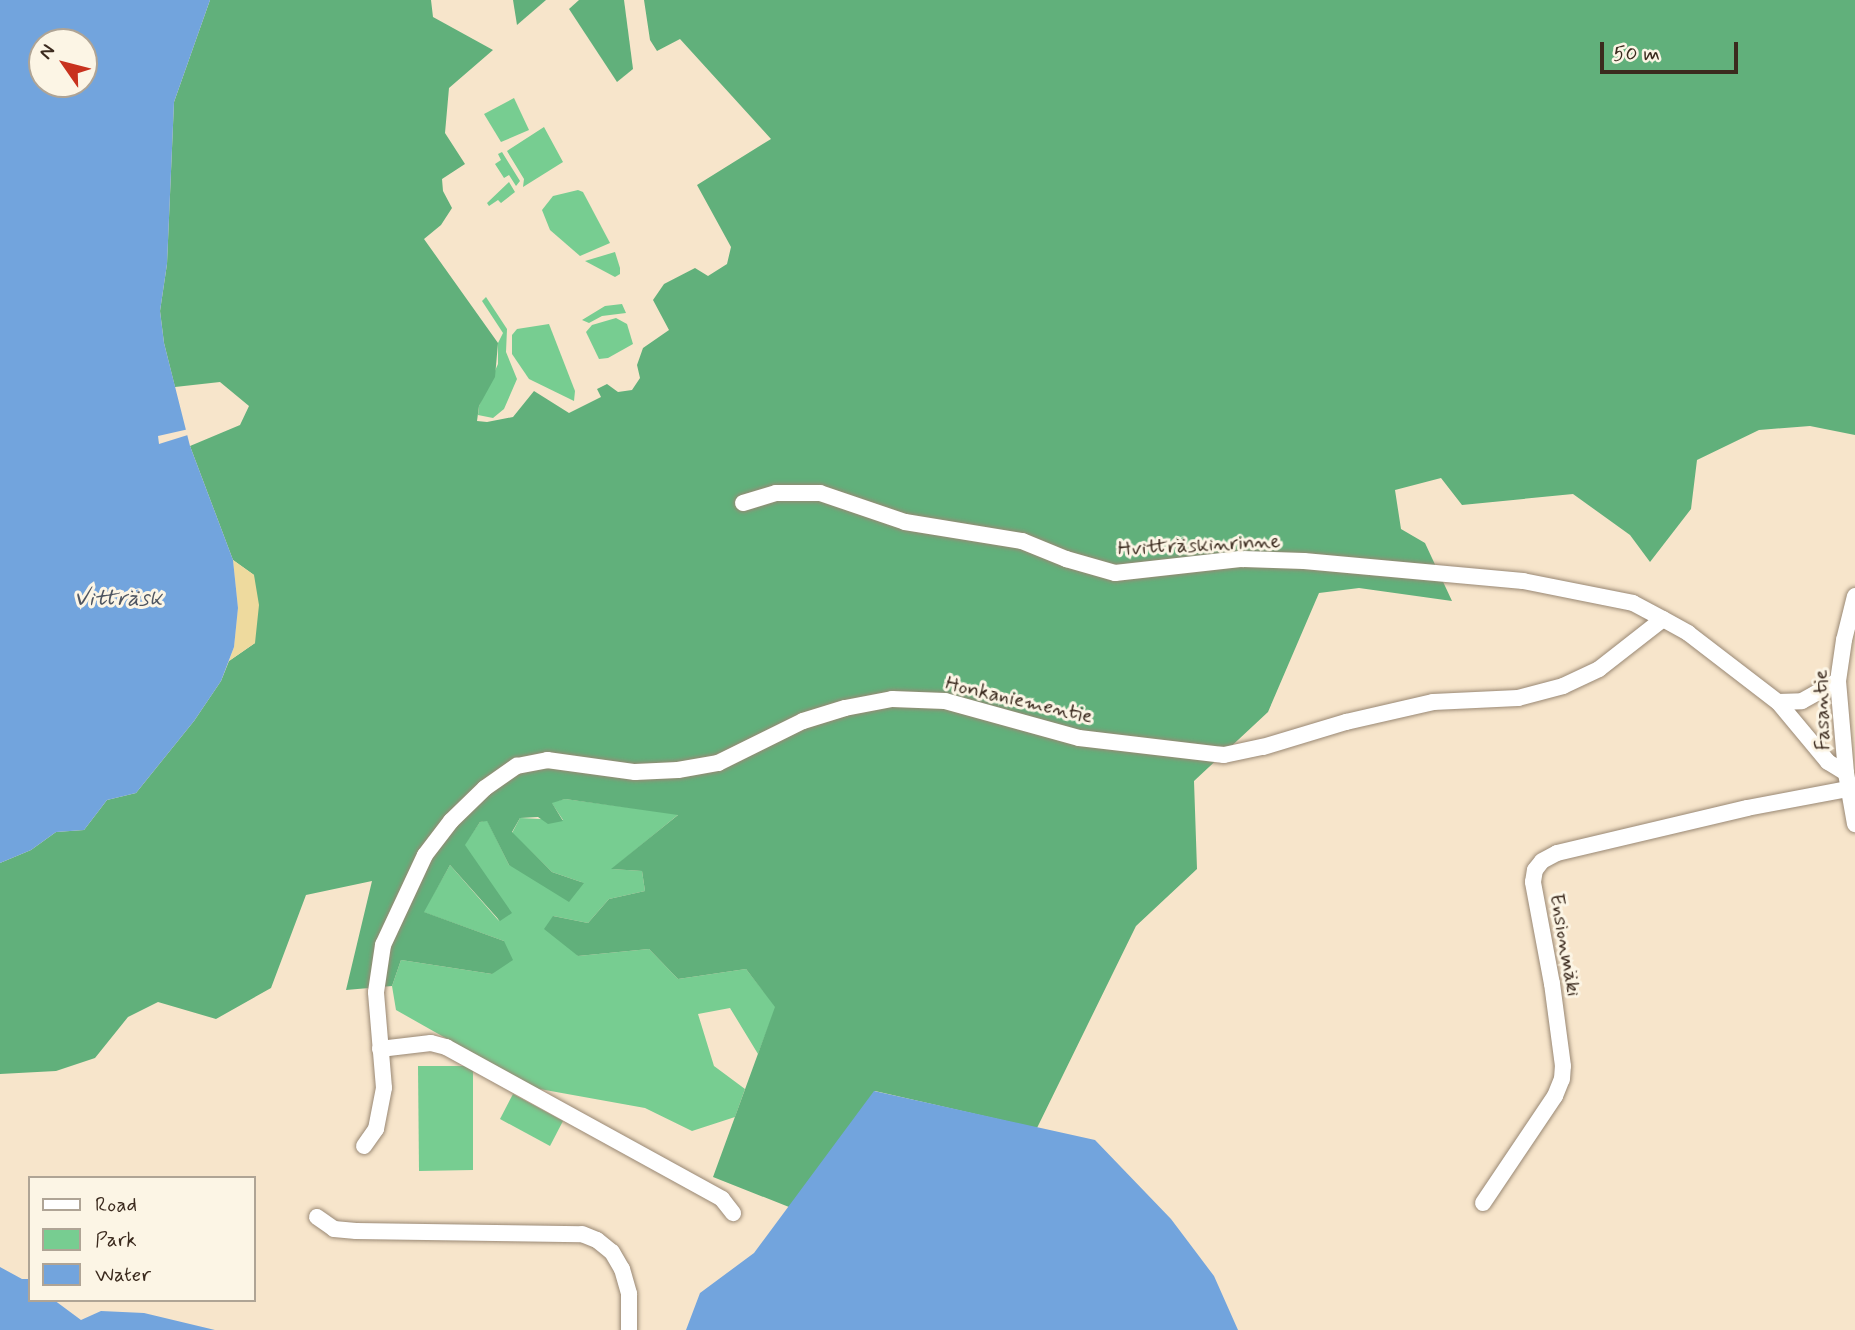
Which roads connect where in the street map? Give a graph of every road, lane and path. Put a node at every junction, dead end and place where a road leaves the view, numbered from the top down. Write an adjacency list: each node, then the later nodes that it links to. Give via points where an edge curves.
1 (743, 503): 3 (street, Hvitträskinrinne, via 776,493 820,493 905,522 1023,541 1115,573 1240,559 1304,561 1523,580 1633,603)
2 (1855, 596): 4 (street, Fasantie)
3 (1663, 619): 5 (street); 8 (street, Honkaniementie, via 1599,669 1563,686 1518,698 1433,702 1224,755 1079,738 945,701 892,699 803,722 718,764 635,772 548,760 517,766 485,788 451,821 425,855 402,898 383,944 376,992)
4 (1838, 681): 5 (street, via 1802,701); 6 (street, Fasantie)
5 (1778, 702): 6 (street)
6 (1847, 781): 7 (street, Fasantie); 10 (street, Ensionmäki, via 1557,853 1542,861 1533,882 1552,984 1562,1079)
7 (1855, 824)
8 (380, 1049): 9 (street, Honkaniementie, via 384,1088 376,1129); 11 (street, via 431,1043 446,1047 722,1199)
9 (364, 1146)
10 (1483, 1203)
11 (733, 1213)
12 (317, 1217): 13 (street, via 334,1229 356,1231 582,1234 612,1252 622,1269 629,1294)
13 (629, 1330)

